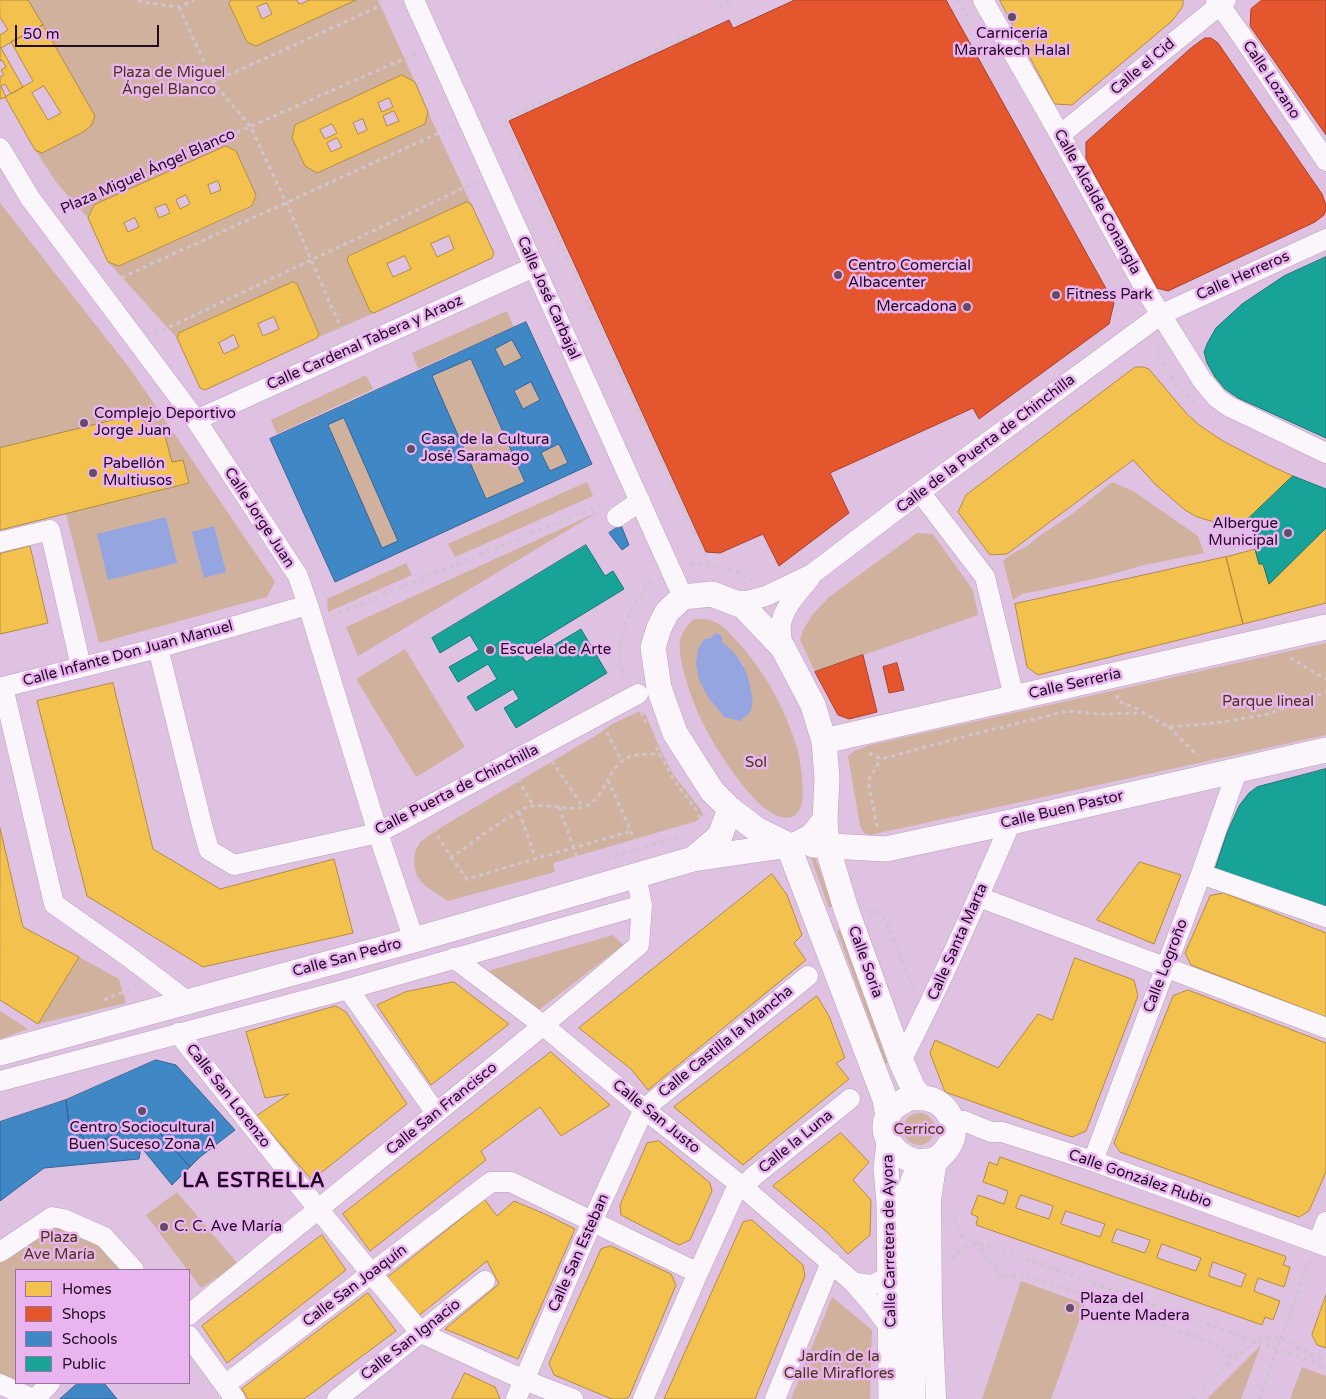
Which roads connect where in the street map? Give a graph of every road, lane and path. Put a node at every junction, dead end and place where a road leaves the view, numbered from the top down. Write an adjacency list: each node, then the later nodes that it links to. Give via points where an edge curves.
1 (138, 0): 9 (path)
2 (194, 0): 9 (path)
3 (382, 0): 12 (path, via 376,8)
4 (414, 0): 23 (street, Calle José Carbajal)
5 (983, 0): 15 (street, Calle Alcalde Conangla)
6 (732, 1): 8 (path)
7 (1220, 1): 15 (street, Calle el Cid); 17 (street, Calle Lozano)
8 (719, 6)
9 (179, 7): 12 (path, Plaza Miguel Ángel Blanco)
10 (702, 29): 34 (path, via 503,120)
11 (420, 51): 13 (path, Plaza Miguel Ángel Blanco)
12 (213, 82): 13 (path, Plaza Miguel Ángel Blanco)
13 (250, 126): 19 (path, Plaza Miguel Ángel Blanco); 20 (path, Plaza Miguel Ángel Blanco)
14 (454, 126): 19 (path)
15 (1060, 135): 25 (street, Calle Alcalde Conangla)
16 (0, 148): 20 (street, Calle Jorge Juan)
17 (1326, 161)
18 (478, 181): 22 (path)
19 (286, 202): 22 (path, Plaza Miguel Ángel Blanco); 24 (path)
20 (45, 217): 24 (street, Calle Jorge Juan)
21 (1326, 239): 25 (street, Calle Herreros)
22 (311, 260): 26 (path); 27 (path, Plaza Miguel Ángel Blanco)
23 (534, 267): 27 (street, Calle Cardenal Tabera y Araoz); 31 (street, Calle José Carbajal)
24 (98, 288): 26 (street, Calle Jorge Juan)
25 (1160, 315): 29 (street, Calle Alcalde Conangla, via 1217,398 1242,414); 30 (street, Calle de la Puerta de Chinchilla)
26 (138, 342): 28 (street, Calle Jorge Juan)
27 (350, 350): 28 (street, Calle Cardenal Tabera y Araoz)
28 (196, 420): 38 (street, Calle Jorge Juan, via 298,576)
29 (1326, 453)
30 (920, 492): 35 (street, Calle de la Puerta de Chinchilla); 49 (street, via 985,578)
31 (640, 501): 32 (street); 36 (street, Calle José Carbajal)
32 (612, 509): 38 (path)
33 (0, 542): 43 (street, via 50,530)
34 (707, 559)
35 (812, 574): 37 (street, Calle de la Puerta de Chinchilla, via 766,596 747,601); 41 (street, Calle de la Puerta de Chinchilla, via 783,616)
36 (683, 597): 37 (main road, Calle Soria, via 712,594); 44 (main road, via 667,612 659,628 653,647)
37 (726, 600): 41 (main road, Calle Soria, via 743,606)
38 (310, 615): 40 (street, Calle Infante Don Juan Manuel); 74 (street, Calle Jorge Juan)
39 (1326, 627): 49 (main road, Calle Serrería)
40 (158, 648): 43 (street, Calle Infante Don Juan Manuel); 74 (street, Calle Puerta de Chinchilla, via 209,850 234,865)
41 (783, 648): 55 (main road, Calle Soria, via 812,705)
42 (1289, 657): 45 (path)
43 (81, 667): 93 (street, Calle Infante Don Juan Manuel, via 3,687 54,904)
44 (656, 668): 48 (street); 50 (main road)
45 (1326, 679)
46 (1117, 691): 51 (path, via 1118,701)
47 (1326, 692): 53 (path, via 1269,714)
48 (638, 694): 50 (street); 74 (street, Calle Puerta de Chinchilla)
49 (1014, 698): 54 (main road, Calle Serrería)
50 (663, 699): 67 (main road, via 675,733 712,792)
51 (1143, 713): 53 (path); 59 (path, via 1067,711)
52 (604, 727): 60 (path)
53 (1169, 727): 61 (path, via 1204,762)
54 (856, 734): 55 (main road, Calle Serrería); 59 (path, via 862,750)
55 (824, 741): 69 (main road, Calle Soria, via 827,778)
56 (1326, 750): 61 (main road, Calle Buen Pastor)
57 (668, 753): 60 (path, via 630,757)
58 (550, 759): 66 (path)
59 (881, 759): 71 (path, via 868,781)
60 (622, 762): 63 (path)
61 (1225, 773): 70 (main road, Calle Buen Pastor); 83 (street, Calle Logroño)
62 (518, 778): 64 (path)
63 (608, 780): 66 (path, via 600,794); 73 (path)
64 (534, 807): 65 (path); 68 (path)
65 (559, 807): 66 (path); 78 (path)
66 (583, 807)
67 (730, 809): 76 (main road, via 756,829); 81 (main road, Calle San Pedro, via 720,836)
68 (520, 812): 79 (path); 80 (path)
69 (825, 820): 76 (main road, via 812,836); 77 (main road, Calle Soria)
70 (1011, 822): 77 (main road, Calle Buen Pastor, via 886,849); 85 (street, Calle Santa Marta)
71 (877, 827)
72 (433, 829): 79 (path)
73 (631, 831): 75 (path); 78 (path)
74 (378, 833): 88 (street, Calle Jorge Juan)
75 (636, 843)
76 (790, 845): 77 (main road, Calle Buen Pastor); 81 (main road, Calle San Pedro); 104 (main road, Calle Soria, via 885,1099)
77 (828, 846): 98 (main road, Calle Soria, via 846,910)
78 (574, 848): 80 (path); 82 (path)
79 (451, 857): 80 (path, via 467,879)
80 (536, 859)
81 (693, 859): 84 (main road, Calle San Pedro)
82 (578, 860)
83 (1201, 874): 87 (street); 90 (street, Calle Logroño)
84 (636, 875): 86 (street, Calle San Francisco); 88 (main road, Calle San Pedro)
85 (979, 897): 90 (street); 98 (street, Calle Santa Marta, via 926,1013)
86 (642, 904): 89 (street, Calle San Pedro); 94 (street, Calle San Francisco, via 638,945)
87 (1326, 917)
88 (414, 940): 93 (main road, Calle San Pedro)
89 (454, 958): 92 (street, Calle San Pedro); 94 (street, Calle San Justo)
90 (1166, 967): 95 (street); 108 (street, Calle Logroño)
91 (808, 976): 102 (street, Calle Castilla la Mancha)
92 (348, 989): 96 (street, Calle San Pedro); 103 (street)
93 (188, 1002): 97 (main road, Calle San Pedro)
94 (544, 1026): 102 (street, Calle San Justo); 103 (street, Calle San Francisco)
95 (1326, 1028)
96 (178, 1033): 99 (street, Calle San Pedro); 111 (street, Calle San Lorenzo)
97 (0, 1053)
98 (900, 1060): 100 (main road, Calle Soria)
99 (0, 1081)
100 (921, 1098): 104 (main road, via 909,1098 894,1108); 105 (main road, via 941,1105 949,1112)
101 (850, 1099): 109 (street, Calle la Luna)
102 (644, 1109): 109 (street, Calle San Justo); 112 (street, Calle San Esteban)
103 (436, 1113): 111 (street, Calle San Francisco)
104 (888, 1117): 106 (main road)
105 (952, 1121): 107 (main road, via 952,1142); 108 (street, Calle González Rubio, via 964,1121)
106 (889, 1142): 107 (main road, via 908,1160); 122 (main road, Calle Carretera de Ayora, via 886,1169)
107 (934, 1157): 110 (street, via 936,1166); 147 (main road, Calle Carretera de Ayora, via 915,1174 911,1183)
108 (1093, 1161): 115 (street, Calle González Rubio)
109 (741, 1185): 118 (street, Calle San Justo); 121 (street)
110 (931, 1200): 114 (path, via 952,1215 960,1235); 148 (street)
111 (318, 1209): 123 (street, Calle San Lorenzo); 126 (street, Calle San Francisco)
112 (592, 1222): 121 (street); 123 (street, Calle San Joaquín, via 511,1182 491,1182); 136 (street, Calle San Esteban)
113 (1326, 1222): 115 (street)
114 (978, 1244): 119 (path, via 964,1248); 131 (path); 133 (path, via 1001,1278 1019,1274 1055,1286 1213,1343)
115 (1322, 1244)
116 (0, 1252): 120 (street, via 52,1217 104,1237)
117 (1302, 1258): 130 (path, via 1310,1260)
118 (831, 1262): 125 (street, Calle San Justo); 145 (street)
119 (949, 1263)
120 (133, 1269)
121 (698, 1273): 144 (street)
122 (890, 1273): 125 (street, via 878,1284); 127 (main road, Calle Carretera de Ayora)
123 (371, 1274): 128 (street, Calle San Lorenzo); 139 (street, Calle San Joaquín)
124 (485, 1281): 128 (street, Calle San Ignacio)
125 (852, 1282): 127 (street, Calle San Justo)
126 (190, 1314)
127 (891, 1329): 146 (main road, Calle Carretera de Ayora)
128 (421, 1333): 136 (street, Calle San Lorenzo); 141 (street, Calle San Ignacio)
129 (190, 1337): 139 (street)
130 (1281, 1338): 131 (path, via 1262,1337); 132 (path); 134 (path)
131 (1256, 1342): 132 (path); 133 (path)
132 (1276, 1349): 135 (path); 150 (path)
133 (1233, 1359): 149 (path)
134 (1326, 1359)
135 (1326, 1367)
136 (524, 1380): 142 (street, Calle San Esteban); 143 (street, Calle San Lorenzo)
137 (0, 1384): 140 (street)
138 (49, 1384): 140 (street)
139 (230, 1392)
140 (34, 1399)
141 (337, 1399)
142 (516, 1399)
143 (573, 1399)
144 (643, 1399)
145 (775, 1399)
146 (891, 1399)
147 (913, 1399)
148 (936, 1399)
149 (1192, 1399)
150 (1258, 1399)

